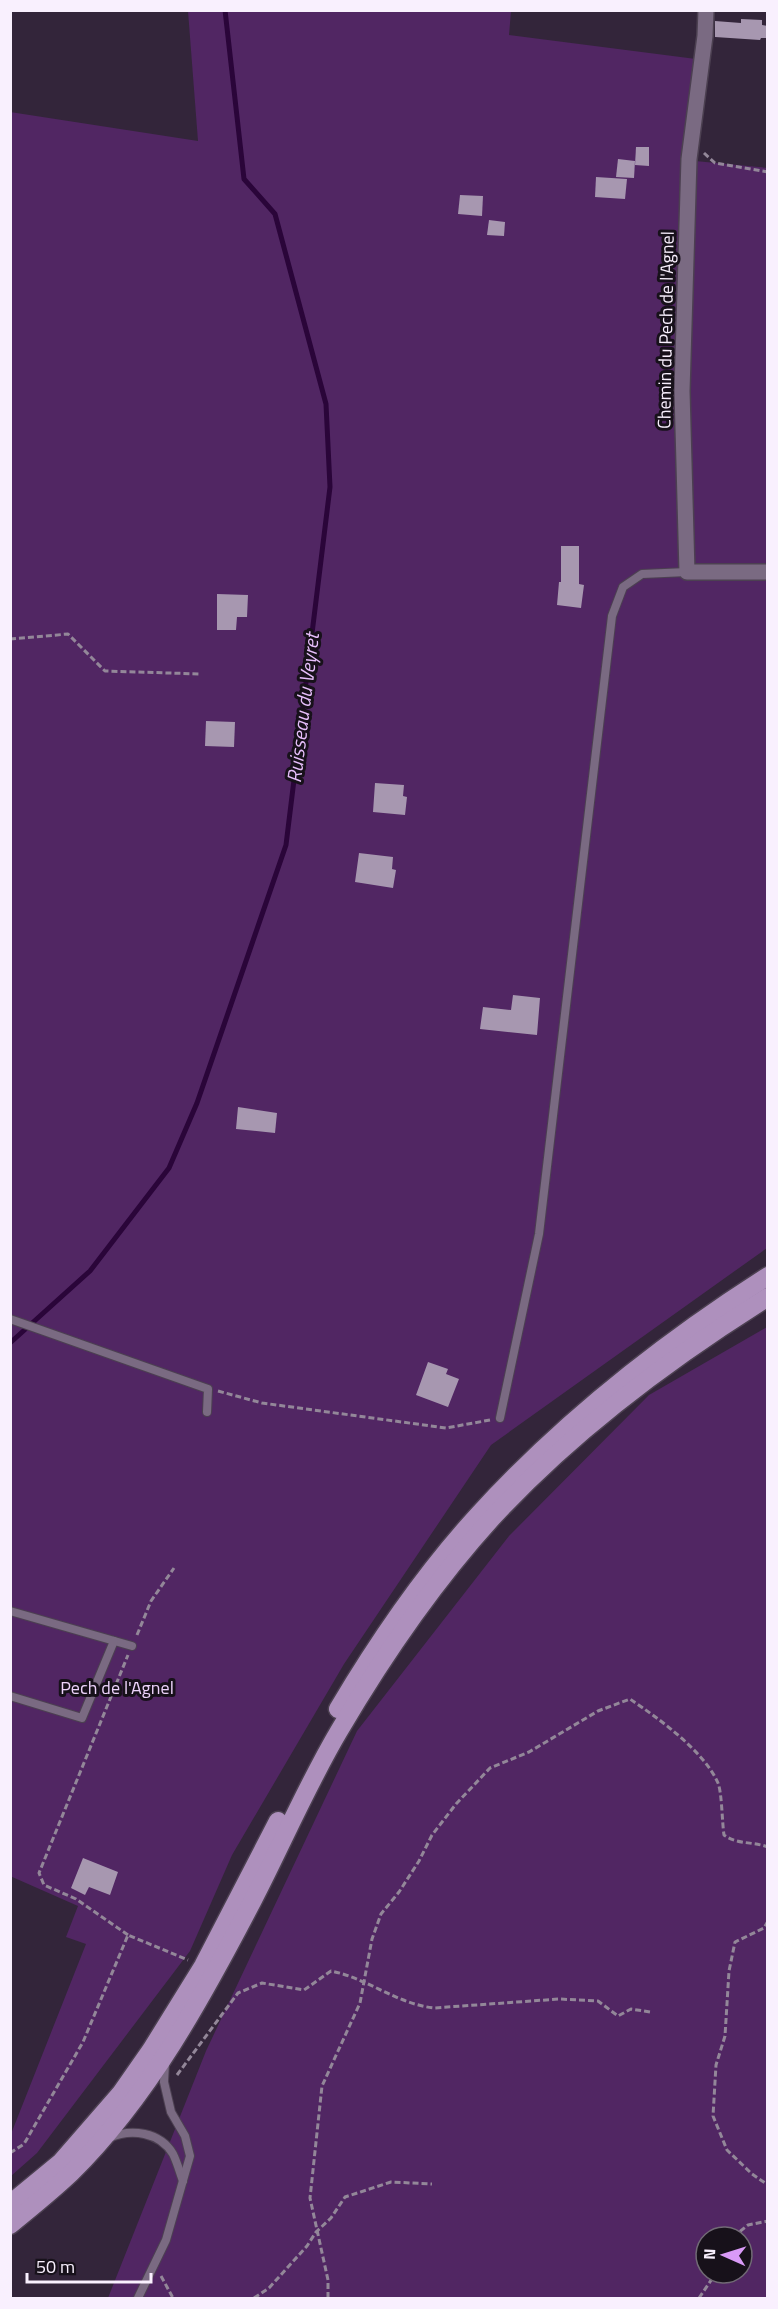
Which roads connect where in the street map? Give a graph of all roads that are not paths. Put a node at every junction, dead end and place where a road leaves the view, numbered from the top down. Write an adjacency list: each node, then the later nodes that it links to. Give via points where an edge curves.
1 (706, 10): 2 (street, Chemin du Pech de l'Agnel, via 689,159 682,390)
2 (687, 572): 3 (street); 8 (lane, via 642,574 623,587 612,616 539,1234)
3 (768, 572)
4 (768, 1276): 16 (main road, via 653,1356 577,1419 509,1482 445,1553 365,1663 203,1966 151,2050 121,2093 61,2162)
5 (768, 1297): 13 (main road, via 617,1402 536,1474 455,1560 374,1673 338,1733 215,1972)
6 (10, 1319): 7 (lane, via 208,1389)
7 (207, 1412)
8 (500, 1418)
9 (10, 1611): 10 (lane)
10 (114, 1641): 11 (lane); 12 (lane, via 82,1718)
11 (132, 1646)
12 (10, 1696)
13 (165, 2055): 14 (main road); 15 (lane, via 164,2082 171,2112 185,2136 190,2156)
14 (97, 2144): 15 (lane, via 115,2135 139,2132 157,2138 172,2153); 17 (main road, via 72,2172)
15 (183, 2181): 18 (lane, via 166,2240)
16 (10, 2205)
17 (10, 2225)
18 (138, 2298)

